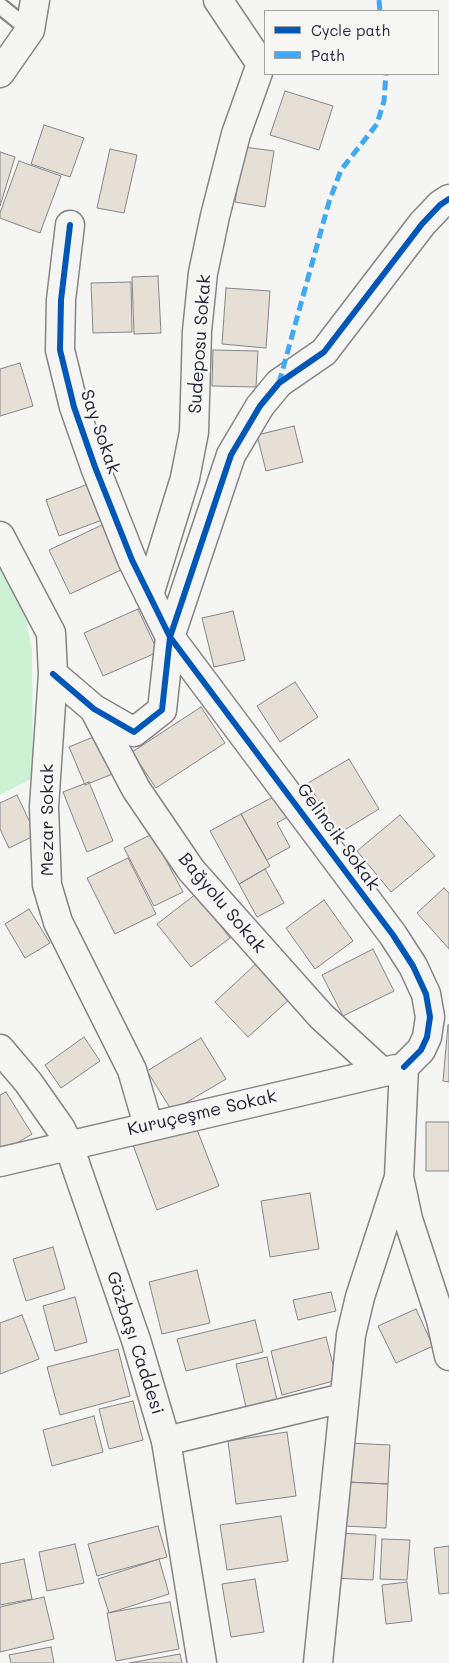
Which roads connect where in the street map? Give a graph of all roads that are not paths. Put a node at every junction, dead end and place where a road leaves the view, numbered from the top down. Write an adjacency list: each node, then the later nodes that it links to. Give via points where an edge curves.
1 (34, 0): 4 (street)
2 (218, 0): 9 (street, Sudeposu Sokak, via 261,64 236,134 215,216 197,331 194,432 185,478)
3 (0, 6): 4 (lane)
4 (30, 30): 5 (street)
5 (3, 64)
6 (449, 199): 10 (street, via 422,224 324,352 279,383 260,406 231,455)
7 (70, 225): 9 (street, Say Sokak, via 59,328 65,375 96,467)
8 (0, 536): 11 (street, Mezar Sokak, via 51,632)
9 (149, 595): 10 (street, Say Sokak)
10 (170, 637): 12 (street, via 162,710 134,732); 14 (street, Gelincik Sokak, via 413,966 426,994 430,1017 427,1037 421,1050)
11 (53, 674): 12 (street); 15 (street, Mezar Sokak, via 44,808 47,885 58,922 132,1070)
12 (94, 709): 14 (street, Bağyolu Sokak, via 136,789 191,870 321,1016)
13 (0, 1049): 16 (street, Gözbaşı Caddesi, via 28,1082)
14 (393, 1069): 15 (street, Kuruçeşme Sokak); 18 (street)
15 (148, 1125): 16 (street, Kuruçeşme Sokak)
16 (69, 1146): 17 (street, Kuruçeşme Sokak); 21 (street, Gözbaşı Caddesi, via 136,1340)
17 (0, 1162)
18 (399, 1178): 19 (street); 20 (street, via 360,1297 351,1335)
19 (449, 1356)
20 (343, 1398): 21 (street); 23 (street)
21 (166, 1441): 22 (street, Gözbaşı Caddesi)
22 (202, 1663)
23 (318, 1663)

